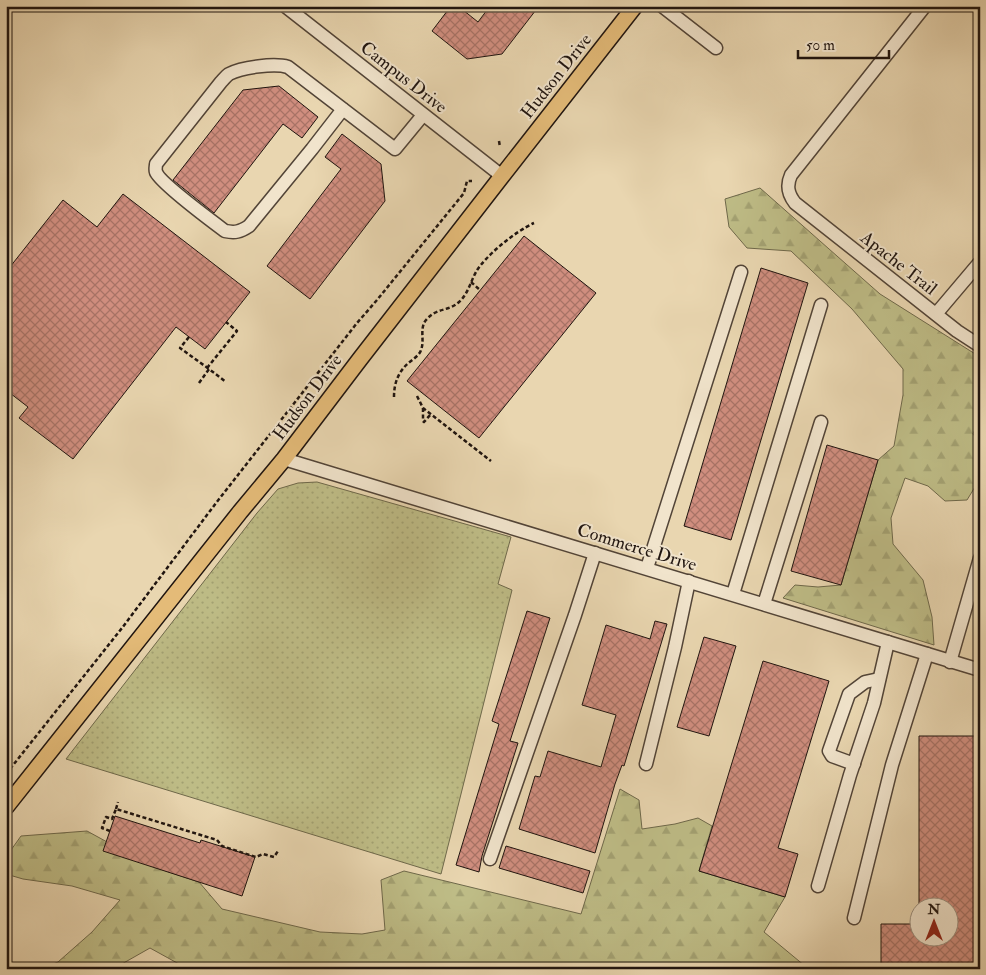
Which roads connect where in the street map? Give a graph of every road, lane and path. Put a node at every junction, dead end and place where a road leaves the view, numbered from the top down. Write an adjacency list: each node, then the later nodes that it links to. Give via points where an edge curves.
1 (285, 6): 7 (street, Campus Drive)
2 (635, 6): 10 (main road, Hudson Drive)
3 (662, 6): 5 (street)
4 (925, 6): 18 (street, Apache Trail, via 792,175 788,192 798,206)
5 (716, 48)
6 (342, 109): 6 (street, via 288,67 271,65 239,70 221,82 156,164 155,170 170,187 225,231 242,232); 7 (street, via 395,150)
7 (424, 115): 10 (street, Campus Drive)
8 (499, 140): 9 (path)
9 (500, 147)
10 (502, 176): 30 (main road, Hudson Drive)
11 (472, 181): 45 (path, via 468,181 464,193 357,323)
12 (534, 223): 15 (path, via 486,259)
13 (980, 262): 18 (street)
14 (741, 272): 34 (street)
15 (472, 282): 16 (path); 26 (path, via 456,304 435,312 424,323 421,351 397,376)
16 (480, 290)
17 (822, 304): 36 (street)
18 (936, 314): 21 (street, Apache Trail)
19 (226, 322): 22 (path, via 237,330)
20 (189, 337): 22 (path, via 180,348)
21 (980, 346)
22 (208, 369): 23 (path); 24 (path)
23 (226, 382)
24 (199, 384)
25 (417, 396): 27 (path)
26 (394, 397)
27 (423, 408): 28 (path); 28 (path, via 422,422)
28 (430, 414): 31 (path)
29 (821, 422): 37 (street)
30 (284, 459): 32 (street, Commerce Drive); 47 (main road, Hudson Drive)
31 (491, 461)
32 (595, 553): 34 (street, Commerce Drive); 51 (street)
33 (980, 558): 40 (street)
34 (646, 568): 35 (street, Commerce Drive)
35 (689, 581): 36 (street, Commerce Drive); 43 (street)
36 (733, 594): 37 (street, Commerce Drive)
37 (764, 604): 38 (street, Commerce Drive)
38 (888, 642): 39 (street, Commerce Drive); 42 (street)
39 (926, 654): 40 (street, Commerce Drive); 53 (street, via 892,765)
40 (950, 662): 41 (street, Commerce Drive)
41 (980, 670)
42 (880, 679): 44 (street); 44 (street, via 865,682 849,694 829,751 832,756)
43 (646, 764)
44 (854, 764): 52 (street)
45 (6, 774)
46 (118, 802): 48 (path)
47 (6, 807)
48 (116, 808): 49 (path, via 112,819 106,817 102,828); 50 (path, via 217,840 222,846 256,857 263,854 274,857)
49 (110, 831)
50 (278, 851)
51 (490, 859)
52 (818, 886)
53 (854, 918)

